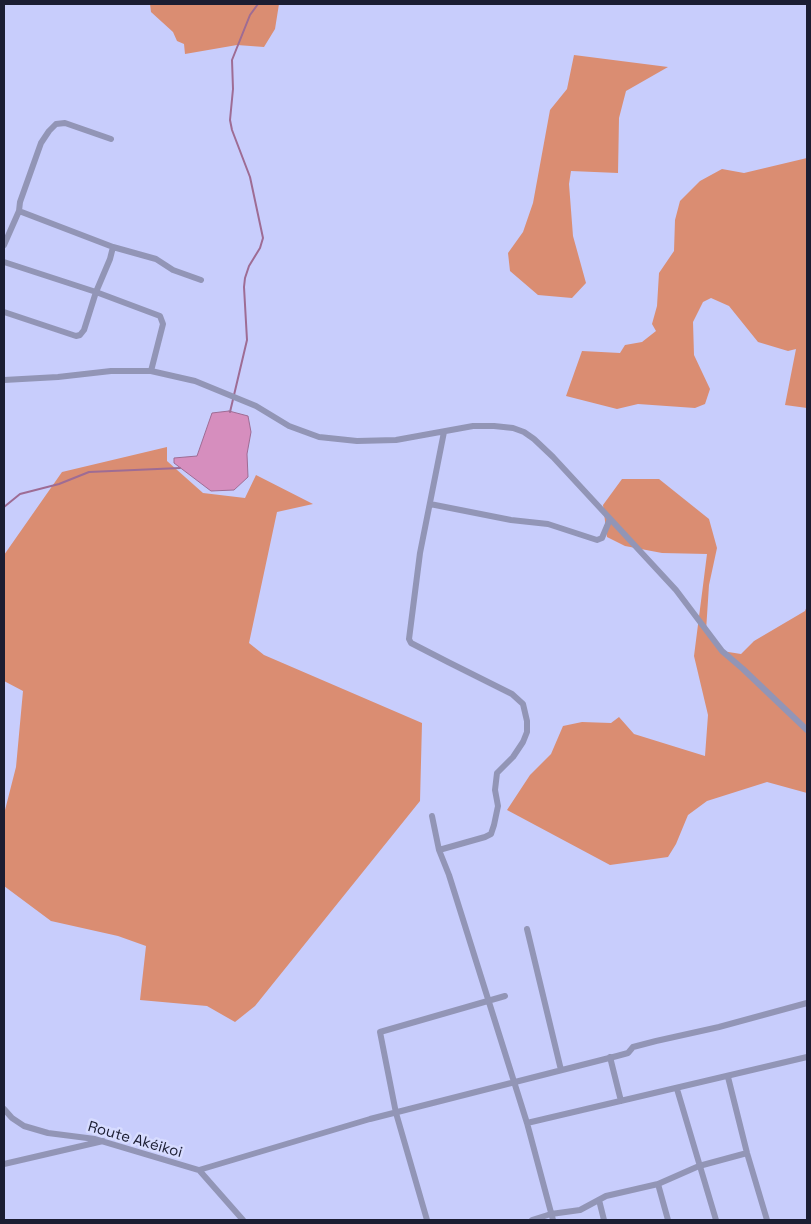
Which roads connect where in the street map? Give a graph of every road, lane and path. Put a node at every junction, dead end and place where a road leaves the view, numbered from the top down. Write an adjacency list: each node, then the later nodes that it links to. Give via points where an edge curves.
1 (111, 138): 2 (street, via 74,125 56,124 41,143)
2 (19, 211): 3 (street); 4 (street)
3 (4, 245)
4 (113, 247): 6 (street, via 156,259 173,270); 7 (street)
5 (4, 262): 7 (street)
6 (201, 280)
7 (96, 292): 8 (street, via 84,330 76,336); 9 (street, via 163,319)
8 (4, 312)
9 (151, 371): 10 (street); 11 (street, via 195,381 319,437 357,442)
10 (4, 380)
11 (444, 432): 12 (street); 13 (street, via 473,426 513,428 524,432 542,446)
12 (430, 504): 13 (street, via 548,524 597,540 602,538); 16 (street, via 409,639 512,694 523,704 527,721 523,742 497,773 495,790 498,806 491,834)
13 (610, 519): 14 (street, via 676,590 722,652)
14 (807, 730)
15 (432, 816): 16 (street)
16 (439, 850): 19 (street)
17 (527, 929): 23 (street)
18 (505, 996): 19 (street)
19 (488, 1000): 25 (street); 29 (street, via 380,1032)
20 (807, 1003): 21 (street, via 633,1047 628,1053)
21 (610, 1057): 23 (street); 27 (street)
22 (807, 1057): 24 (street)
23 (561, 1070): 25 (street)
24 (728, 1077): 26 (street); 32 (street)
25 (514, 1083): 29 (street); 30 (street)
26 (677, 1089): 27 (street); 34 (street)
27 (621, 1101): 30 (street)
28 (4, 1110): 31 (street, Route Akéikoi, via 24,1126)
29 (396, 1112): 35 (street); 40 (street)
30 (527, 1123): 38 (street)
31 (104, 1141): 33 (street); 35 (street, Route Akéikoi)
32 (747, 1153): 34 (street); 45 (street)
33 (4, 1164)
34 (699, 1166): 36 (street); 44 (street)
35 (199, 1170): 39 (street, Route Akéikoi)
36 (658, 1184): 37 (street); 43 (street)
37 (598, 1200): 38 (street, via 580,1210); 42 (street)
38 (552, 1217): 41 (street)
39 (243, 1220)
40 (427, 1220)
41 (532, 1220)
42 (604, 1220)
43 (668, 1220)
44 (716, 1220)
45 (768, 1220)

